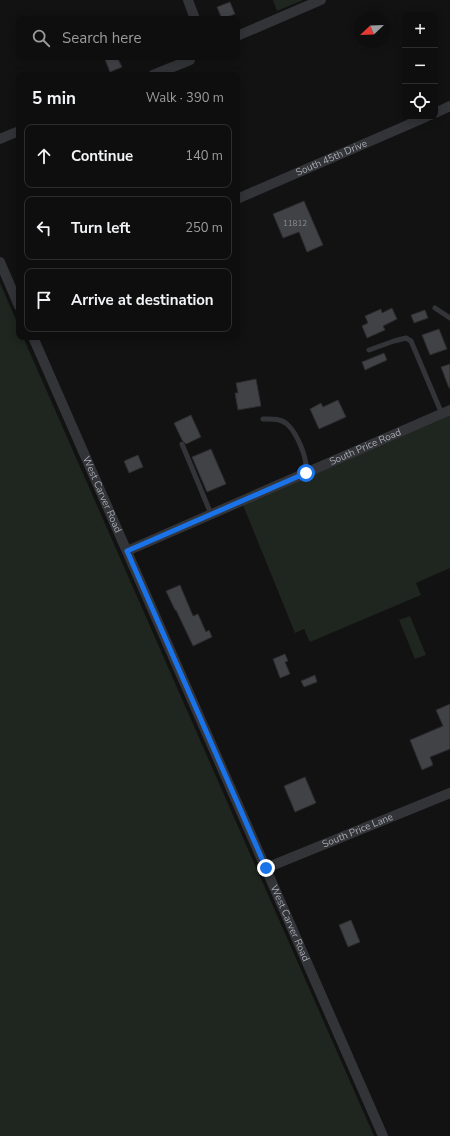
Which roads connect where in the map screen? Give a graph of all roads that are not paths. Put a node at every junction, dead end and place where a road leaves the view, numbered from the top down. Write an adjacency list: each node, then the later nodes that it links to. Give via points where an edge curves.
1 (188, 0): 3 (street)
2 (322, 0): 4 (street)
3 (194, 16)
4 (240, 35)
5 (190, 60): 6 (street)
6 (160, 72)
7 (450, 106): 8 (street)
8 (438, 112)
9 (419, 120): 12 (street, South 45th Drive)
10 (16, 132): 11 (street)
11 (0, 139)
12 (240, 198)
13 (0, 262): 14 (street)
14 (16, 293)
15 (435, 308): 16 (lane)
16 (450, 318)
17 (34, 340): 24 (street, West Carver Road)
18 (369, 350): 19 (lane, via 406,338 411,341)
19 (446, 412): 22 (street, South Price Road)
20 (263, 419): 22 (lane, via 276,419 286,424 294,434 305,457)
21 (182, 444): 23 (lane)
22 (306, 473): 23 (street, South Price Road)
23 (211, 514): 24 (street, South Price Road)
24 (127, 551): 26 (street, West Carver Road)
25 (450, 793): 26 (street, South Price Lane)
26 (273, 866): 27 (street, West Carver Road)
27 (383, 1136)

